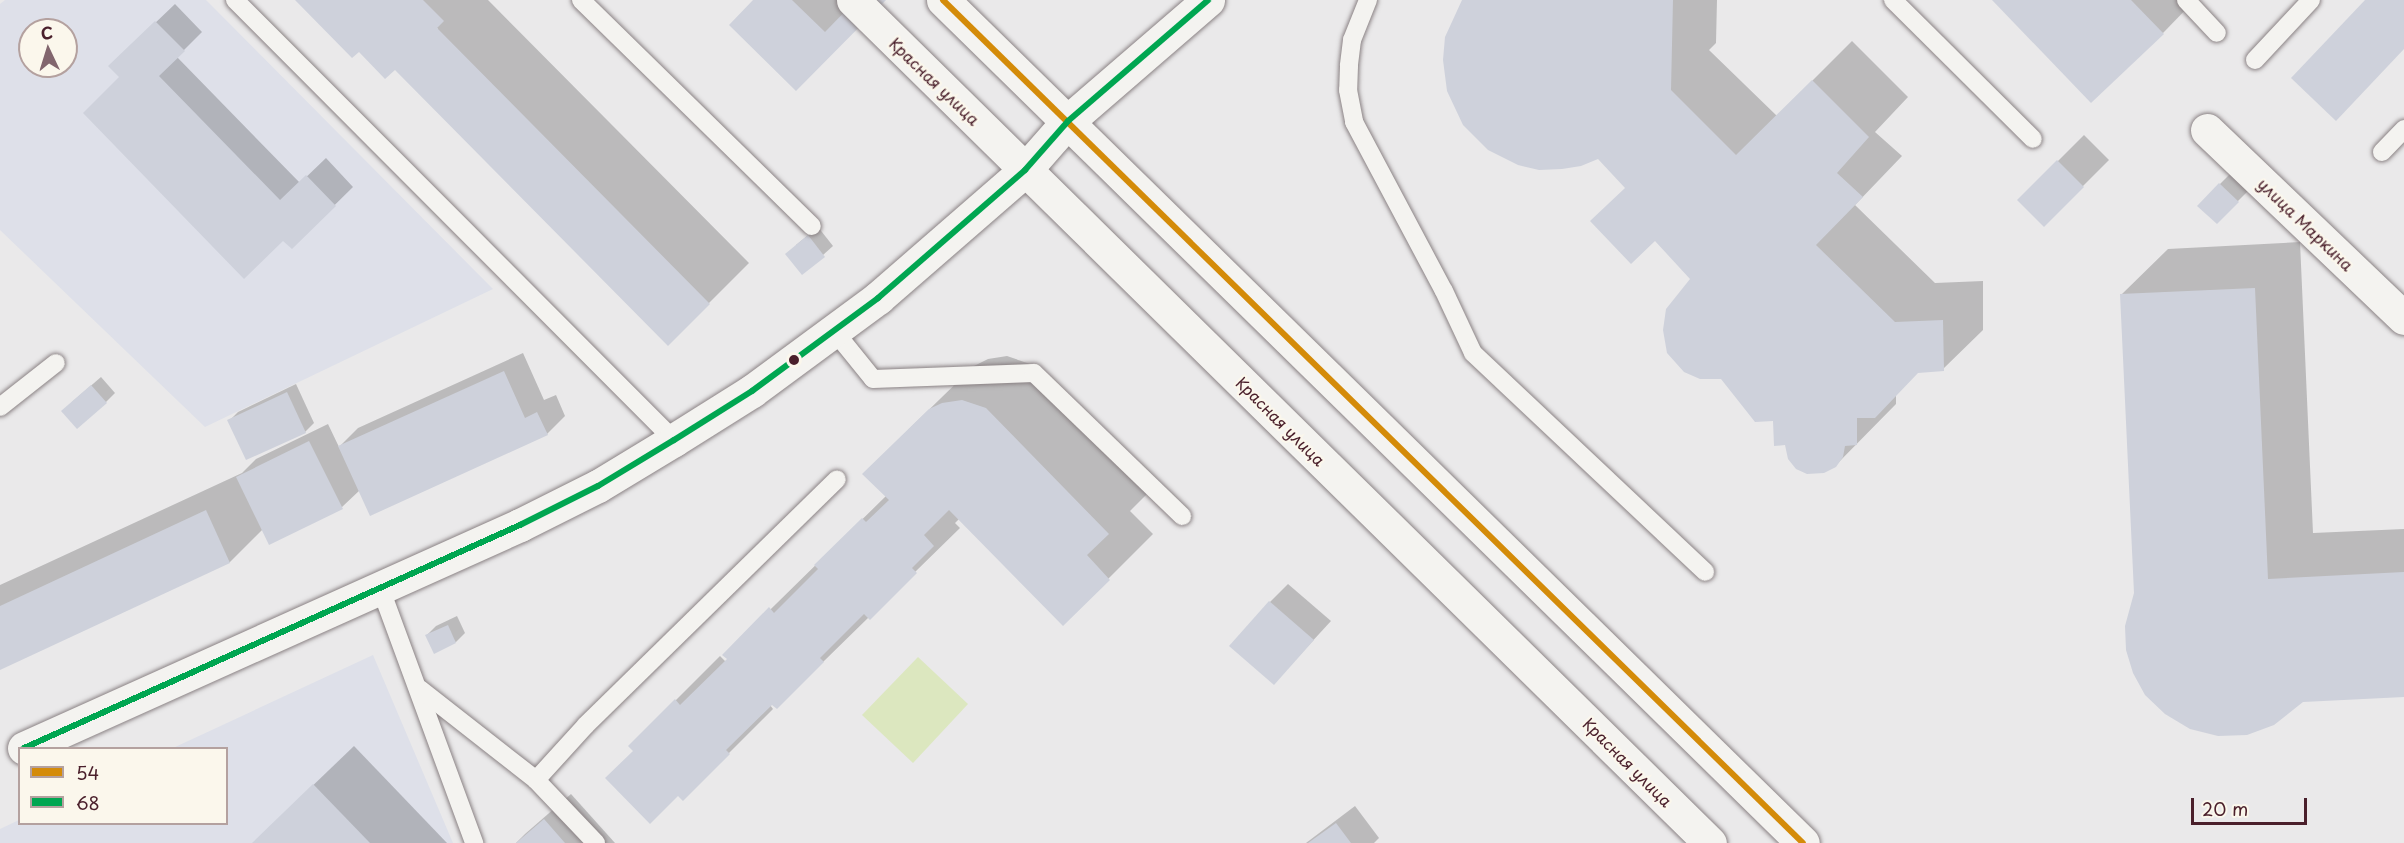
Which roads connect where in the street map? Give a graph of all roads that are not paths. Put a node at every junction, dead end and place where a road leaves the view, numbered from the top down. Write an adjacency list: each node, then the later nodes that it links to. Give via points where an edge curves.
1 (235, 0): 23 (lane)
2 (581, 0): 18 (lane)
3 (853, 0): 17 (main road, Красная улица)
4 (944, 0): 12 (main road)
5 (1208, 0): 12 (main road)
6 (1368, 0): 26 (lane, via 1352,40 1349,66 1348,90 1354,122 1473,353)
7 (1893, 0): 15 (lane)
8 (2186, 0): 10 (lane)
9 (2311, 0): 11 (lane)
10 (2217, 33)
11 (2255, 60)
12 (1068, 121): 17 (main road); 36 (main road)
13 (2404, 129): 16 (lane)
14 (2207, 130): 19 (main road, улица Маркина)
15 (2033, 139)
16 (2382, 152)
17 (1025, 170): 20 (main road); 35 (main road, Красная улица)
18 (812, 226)
19 (2404, 318)
20 (835, 332): 23 (main road); 25 (lane, via 873,378 1034,373)
21 (57, 363): 22 (lane)
22 (0, 407)
23 (674, 440): 27 (main road, via 598,486 530,520)
24 (837, 479): 32 (lane, via 586,725)
25 (1182, 516)
26 (1705, 572)
27 (380, 587): 28 (lane); 29 (main road)
28 (420, 689): 32 (lane); 33 (lane, via 447,776)
29 (26, 747)
30 (18, 752): 31 (main road)
31 (0, 760)
32 (536, 780): 34 (lane)
33 (474, 843)
34 (597, 843)
35 (1710, 843)
36 (1803, 843)

